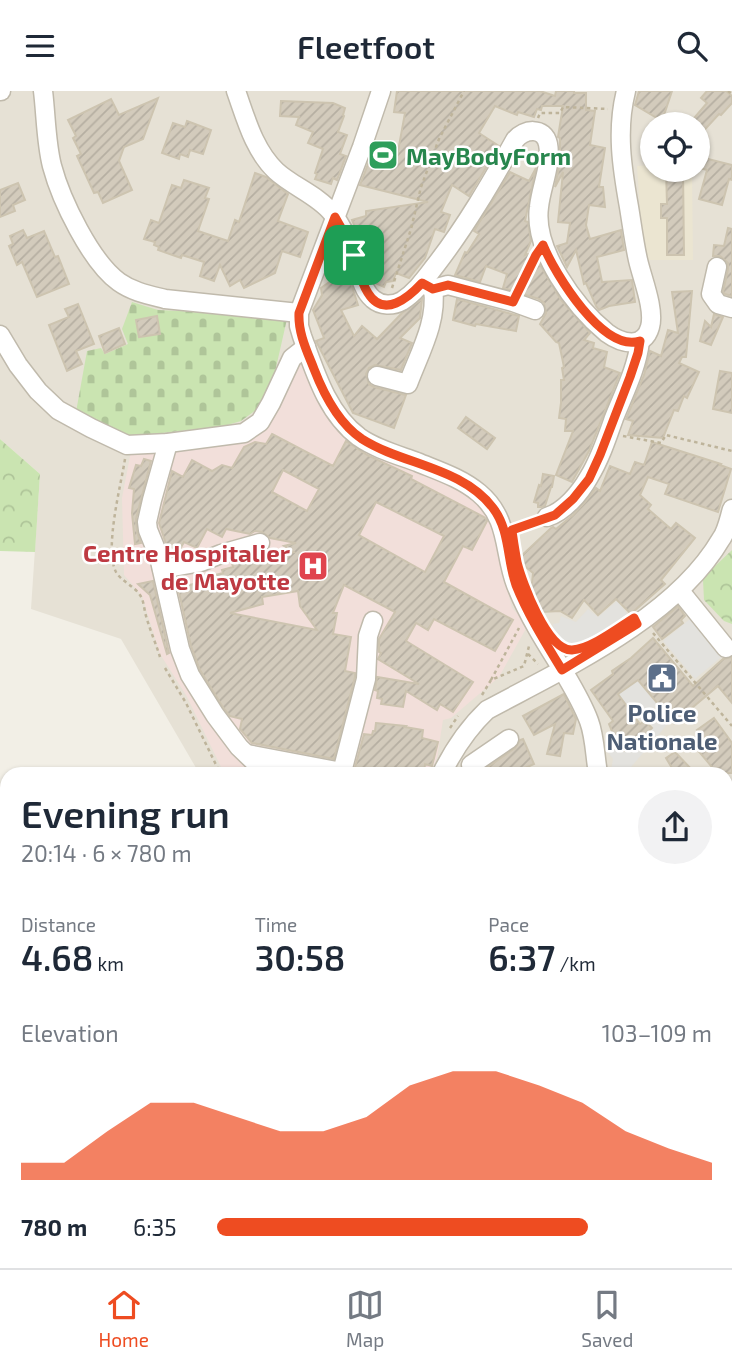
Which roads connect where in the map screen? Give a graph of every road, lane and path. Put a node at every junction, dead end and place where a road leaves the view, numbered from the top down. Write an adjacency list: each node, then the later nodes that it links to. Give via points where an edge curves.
1 (43, 91): 16 (street, via 52,166 60,188 95,257 117,281 165,299)
2 (236, 91): 8 (street, via 250,133 264,157)
3 (381, 91): 8 (street)
4 (464, 91): 13 (path, via 421,187)
5 (626, 91): 6 (street)
6 (622, 111): 7 (path, via 562,107 560,113 540,113); 18 (street, via 622,162 651,312 650,330)
7 (532, 130): 9 (street, via 543,135 548,145 538,217); 11 (street, via 516,140)
8 (335, 217): 13 (street, via 368,294); 16 (street)
9 (543, 245): 12 (path); 18 (street, via 561,279 597,324 620,341)
10 (717, 267): 14 (street, via 710,294 718,304)
11 (428, 286): 12 (street, via 448,285); 13 (street); 20 (street, via 435,297 430,327 408,384)
12 (513, 302): 15 (street)
13 (391, 305)
14 (732, 307)
15 (535, 310)
16 (299, 313): 19 (street)
17 (0, 335): 23 (street, via 38,391 58,410)
18 (640, 341): 21 (street)
19 (306, 347): 22 (street, via 292,358 260,422 244,433); 40 (street, via 327,397 350,429 379,447 452,476 494,509 527,611)
20 (377, 376)
21 (608, 434): 24 (path, via 661,443 666,435); 26 (street, via 589,479 573,499)
22 (169, 443): 23 (street); 29 (street, via 147,522)
23 (127, 445): 37 (path, via 115,506 114,566 142,597)
24 (732, 451)
25 (732, 509): 30 (street, via 723,537)
26 (547, 517): 27 (path)
27 (512, 530)
28 (260, 543): 29 (street)
29 (162, 569): 46 (street, via 190,675)
30 (680, 590): 31 (street); 35 (street)
31 (641, 620): 40 (street); 43 (path)
32 (373, 621): 50 (street, via 366,680)
33 (519, 628): 41 (path)
34 (530, 637): 36 (path)
35 (726, 648)
36 (528, 655): 38 (path); 41 (path, via 524,666)
37 (160, 657)
38 (538, 664)
39 (165, 668): 47 (path)
40 (562, 670): 42 (street); 54 (street, via 591,725)
41 (491, 680): 42 (path, via 477,701)
42 (487, 710): 45 (street)
43 (732, 726)
44 (509, 739): 53 (street)
45 (453, 752): 51 (street); 52 (street)
46 (247, 754): 48 (street); 49 (street)
47 (217, 767)
48 (258, 767)
49 (316, 767)
50 (343, 767)
51 (445, 767)
52 (466, 767)
53 (471, 767)
54 (596, 767)

